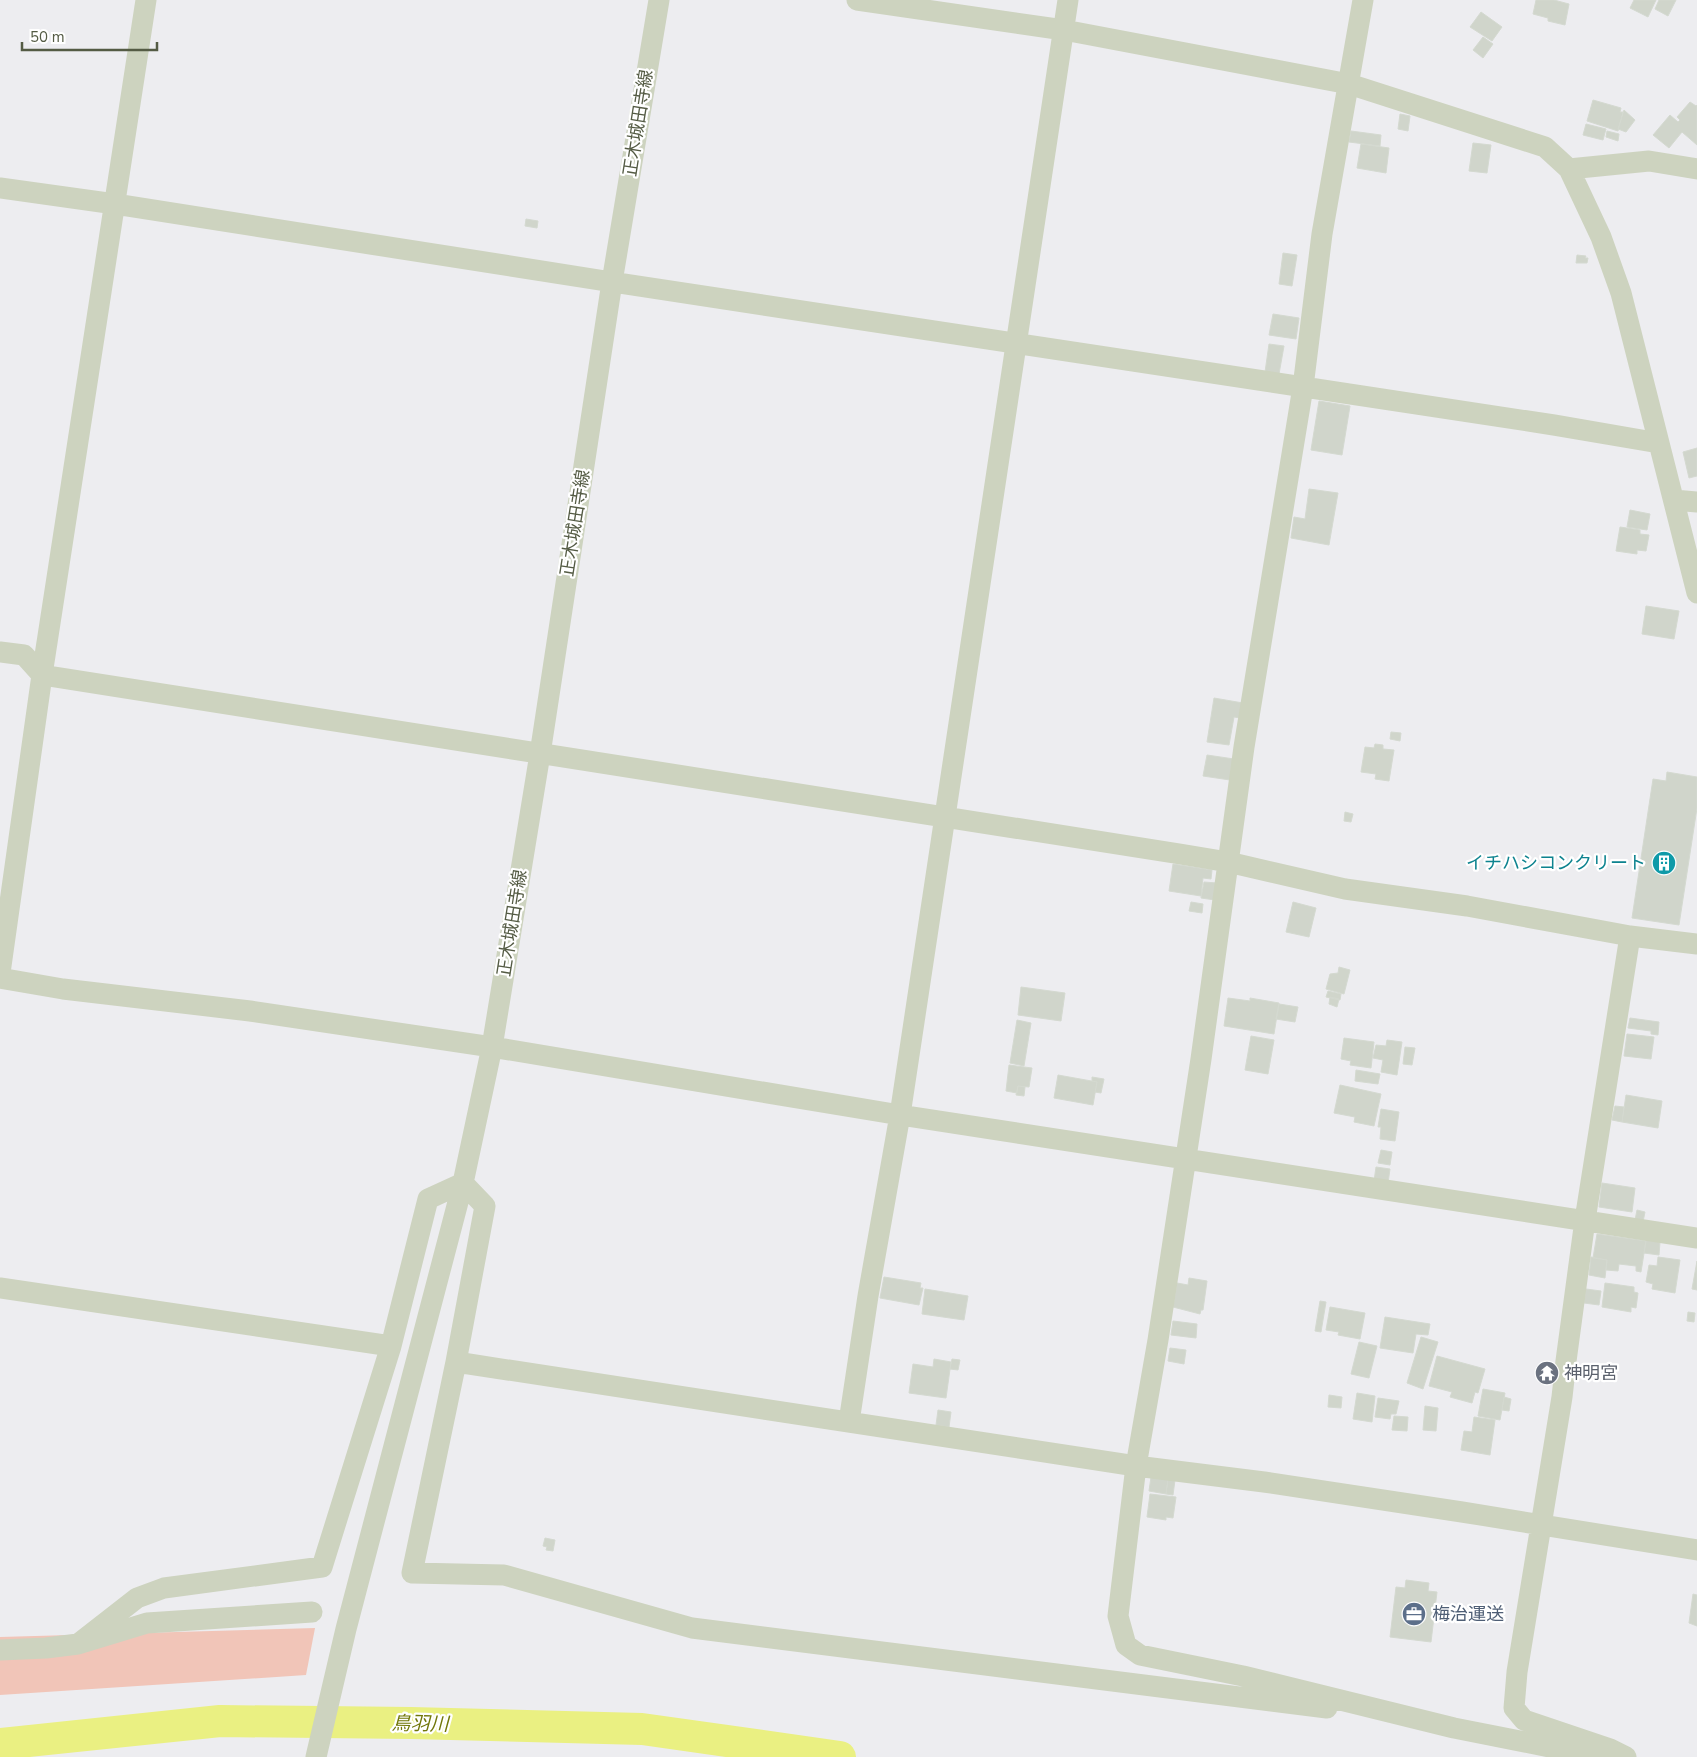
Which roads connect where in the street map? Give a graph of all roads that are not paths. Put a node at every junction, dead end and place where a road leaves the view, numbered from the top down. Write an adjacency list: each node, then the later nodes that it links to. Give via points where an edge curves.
1 (146, 0): 11 (street)
2 (659, 0): 12 (street, 正木城田寺線)
3 (857, 0): 6 (street)
4 (1068, 0): 6 (street)
5 (1363, 0): 7 (street)
6 (1064, 30): 7 (street); 13 (street)
7 (1349, 84): 8 (street, via 1545,147); 14 (street, via 1322,234)
8 (1569, 169): 9 (street, via 1649,161); 15 (street, via 1601,237 1620,293)
9 (1697, 169)
10 (0, 188): 11 (street)
11 (115, 204): 12 (street); 20 (street)
12 (612, 282): 13 (street); 21 (street, 正木城田寺線)
13 (1016, 343): 14 (street); 22 (street)
14 (1303, 387): 15 (street); 23 (street)
15 (1659, 443): 16 (street)
16 (1674, 500): 17 (street); 18 (street)
17 (1697, 502)
18 (1697, 593)
19 (0, 652): 20 (street, via 24,655)
20 (42, 675): 21 (street); 26 (street)
21 (540, 754): 22 (street); 28 (street, 正木城田寺線)
22 (944, 816): 23 (street); 29 (street)
23 (1228, 862): 24 (street, via 1345,889 1467,906); 30 (street)
24 (1630, 936): 25 (street); 32 (street)
25 (1697, 944)
26 (0, 973)
27 (0, 978): 28 (street)
28 (492, 1047): 29 (street); 31 (street, 正木城田寺線)
29 (900, 1115): 30 (street); 37 (street)
30 (1185, 1160): 32 (street); 38 (street)
31 (463, 1183): 35 (street, via 428,1199); 36 (street, via 485,1206); 45 (street, 正木城田寺線, via 346,1629)
32 (1585, 1220): 33 (street); 39 (street)
33 (1697, 1238)
34 (0, 1288): 35 (street)
35 (391, 1346): 42 (street, via 322,1567 164,1588 137,1598)
36 (456, 1362): 37 (street); 44 (street, via 412,1573 504,1575 692,1628)
37 (849, 1422): 38 (street)
38 (1136, 1466): 39 (street); 44 (street, via 1118,1616 1126,1645 1140,1655 1243,1676)
39 (1542, 1524): 40 (street); 47 (street, via 1514,1708 1524,1720)
40 (1697, 1550)
41 (312, 1612): 42 (street, via 147,1623)
42 (78, 1644): 43 (street)
43 (0, 1650)
44 (1423, 1721): 46 (street)
45 (316, 1757)
46 (1600, 1757)
47 (1626, 1757)

